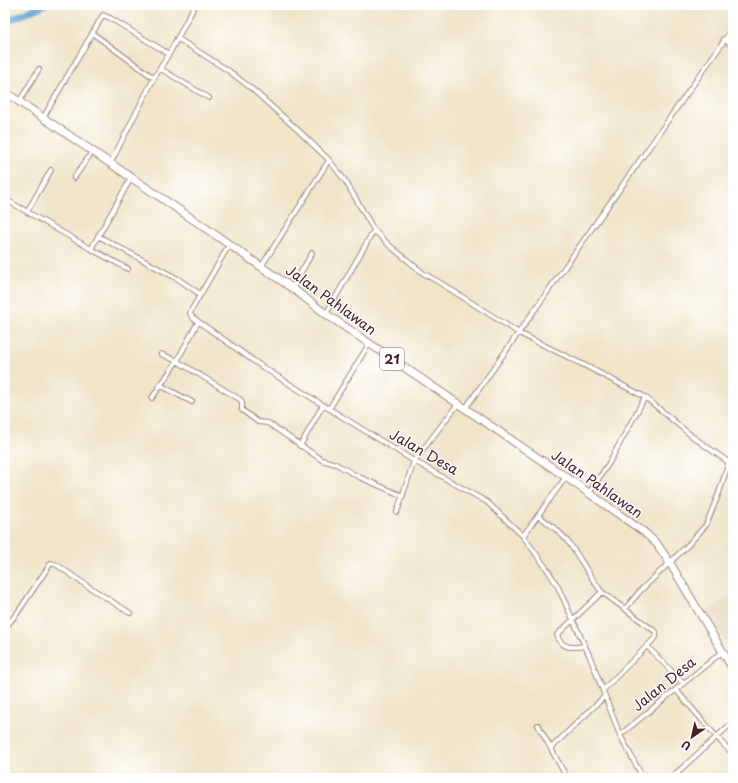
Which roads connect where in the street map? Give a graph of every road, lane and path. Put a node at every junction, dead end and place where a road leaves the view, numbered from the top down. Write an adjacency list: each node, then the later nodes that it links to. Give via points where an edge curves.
1 (195, 5): 4 (street)
2 (733, 28): 5 (street)
3 (92, 33): 7 (street, via 102,16 106,16); 10 (street); 14 (street)
4 (177, 38): 7 (street); 16 (street, via 252,88)
5 (724, 39): 6 (street); 34 (street)
6 (733, 46)
7 (169, 54): 8 (street)
8 (160, 68): 10 (street); 12 (street)
9 (39, 69): 13 (street)
10 (154, 78): 17 (street)
11 (5, 92): 13 (highway, Jalan Pahlawan / 21)
12 (208, 98)
13 (19, 102): 14 (highway, Jalan Pahlawan / 21)
14 (43, 118): 15 (highway, Jalan Pahlawan / 21)
15 (92, 152): 17 (highway, Jalan Pahlawan / 21); 19 (street)
16 (329, 160): 23 (street, via 346,182); 28 (street)
17 (110, 164): 20 (highway, Jalan Pahlawan / 21)
18 (51, 170): 22 (street)
19 (74, 178)
20 (131, 178): 24 (street); 25 (highway, Jalan Pahlawan / 21)
21 (5, 199): 22 (street)
22 (26, 212): 26 (street)
23 (374, 230): 32 (street); 34 (street, via 423,273)
24 (98, 236): 26 (street); 31 (street, via 178,279)
25 (229, 245): 28 (highway, Jalan Pahlawan / 21); 31 (street)
26 (91, 249): 29 (street)
27 (312, 253): 30 (street)
28 (261, 267): 30 (highway, Jalan Pahlawan / 21)
29 (128, 269)
30 (292, 288): 32 (highway, Jalan Pahlawan / 21)
31 (200, 294): 33 (street, via 190,313)
32 (326, 314): 35 (highway, Jalan Pahlawan / 21)
33 (198, 322): 37 (street); 43 (street, Jalan Desa)
34 (519, 333): 39 (street); 45 (street)
35 (369, 344): 42 (highway, Jalan Pahlawan / 21); 44 (street)
36 (161, 354): 37 (street)
37 (177, 360): 38 (street); 46 (street, via 241,400 242,411 250,417 268,423)
38 (160, 386): 40 (street); 41 (street)
39 (645, 396): 49 (street, via 609,463); 54 (street, via 728,464 706,525)
40 (152, 398)
41 (192, 402)
42 (458, 404): 45 (highway, Jalan Pahlawan / 21); 47 (street)
43 (323, 405): 44 (street, Jalan Desa); 46 (street)
44 (329, 409): 47 (street, Jalan Desa)
45 (465, 410): 48 (highway, Jalan Pahlawan / 21)
46 (300, 446): 50 (street, via 322,460 336,464)
47 (414, 460): 50 (street); 53 (street, Jalan Desa, via 487,502)
48 (566, 477): 49 (highway, Jalan Pahlawan / 21); 52 (street)
49 (589, 493): 54 (highway, Jalan Pahlawan / 21, via 644,532 657,544)
50 (402, 496): 51 (street)
51 (397, 512)
52 (538, 516): 53 (street); 55 (street, via 568,541)
53 (523, 536): 58 (street, Jalan Desa, via 554,580)
54 (670, 564): 56 (street, via 641,590); 62 (highway, Jalan Pahlawan / 21)
55 (602, 592): 56 (street); 58 (street)
56 (625, 609): 61 (street, via 656,632 656,637)
57 (130, 613): 59 (street, via 51,563)
58 (574, 620): 60 (street, Jalan Desa); 60 (street, via 558,634 560,643 575,648)
59 (5, 628)
60 (585, 646): 65 (street, Jalan Desa)
61 (647, 646): 64 (street); 65 (street)
62 (722, 652): 63 (highway, Jalan Pahlawan / 21); 64 (street, Jalan Desa)
63 (733, 669)
64 (683, 683): 66 (street, Jalan Desa)
65 (603, 690): 67 (street, Jalan Desa)
66 (676, 690): 70 (street, Jalan Desa); 71 (street)
67 (605, 696): 70 (street, Jalan Desa); 72 (street)
68 (733, 722): 71 (street)
69 (538, 725): 72 (street)
70 (620, 735): 76 (street, Jalan Desa)
71 (716, 737): 73 (street); 74 (street)
72 (551, 748): 75 (street)
73 (733, 754)
74 (677, 772): 77 (street); 78 (street)
75 (567, 778)
76 (643, 778)
77 (671, 778)
78 (682, 778)

